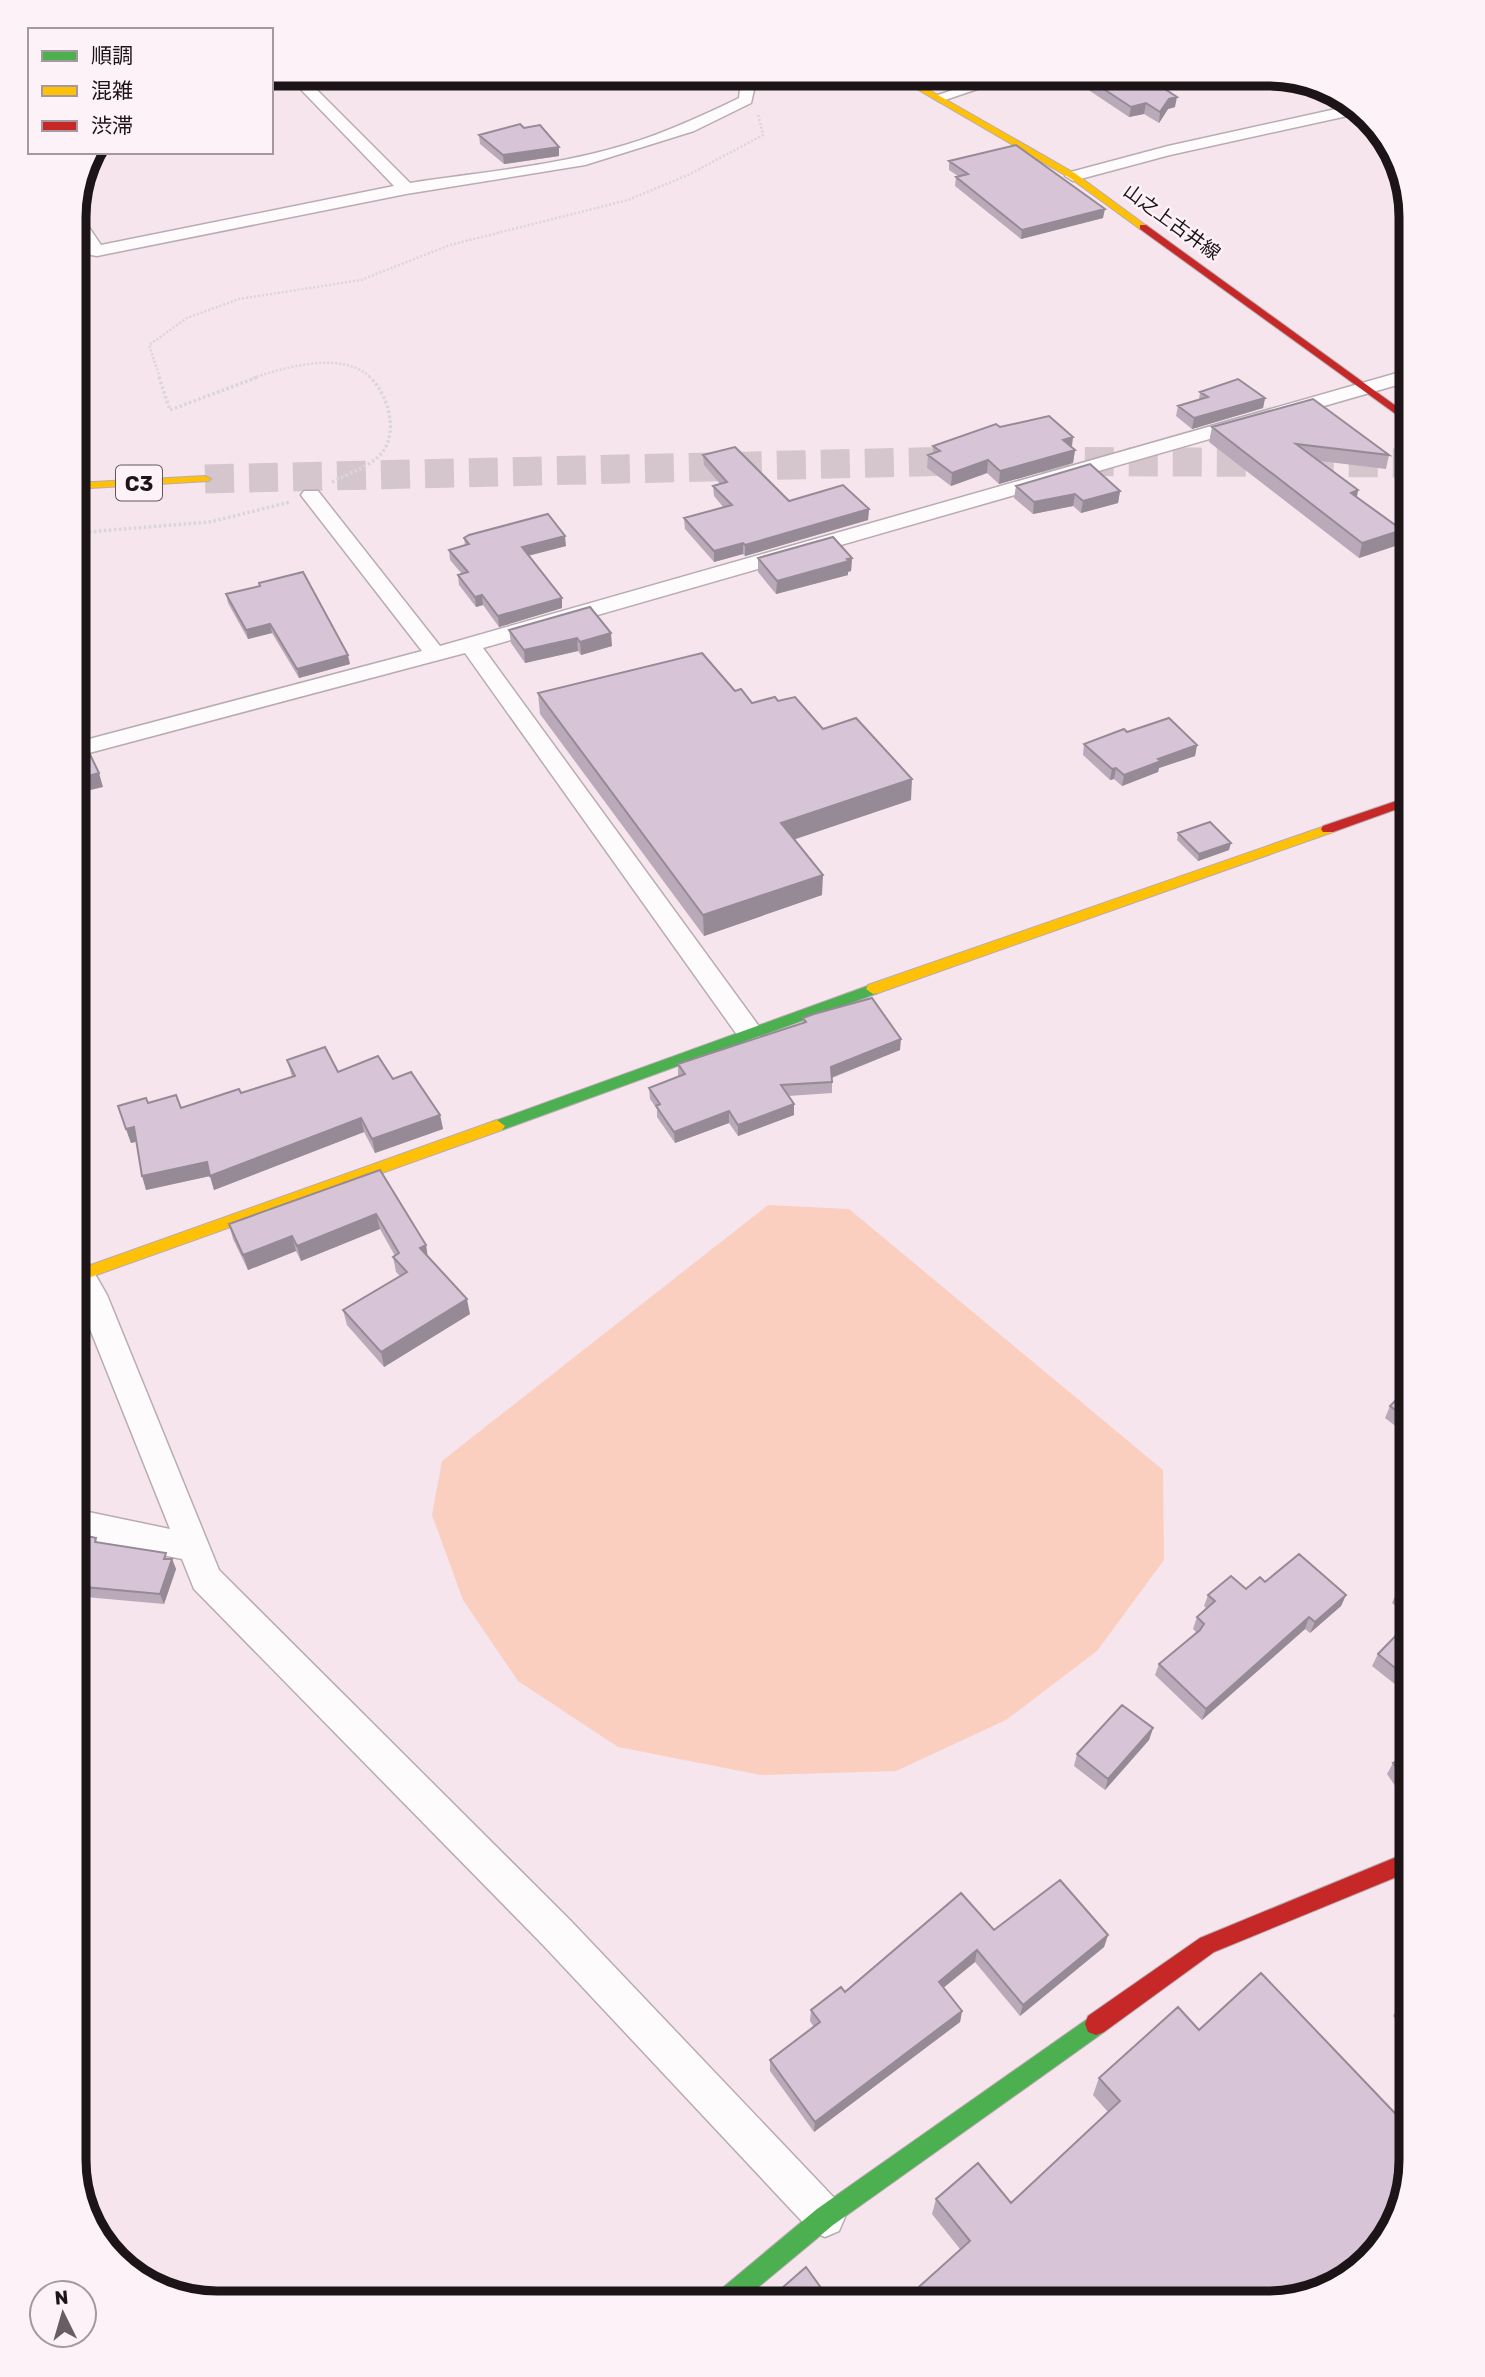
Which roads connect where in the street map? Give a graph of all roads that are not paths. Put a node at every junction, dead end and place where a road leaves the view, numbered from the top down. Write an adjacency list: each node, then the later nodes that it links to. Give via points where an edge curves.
1 (305, 86): 8 (street)
2 (748, 86): 8 (street, via 746,100 688,128 619,151)
3 (918, 86): 5 (main road, 山之上古井線)
4 (976, 86): 5 (street)
5 (940, 97): 7 (main road, 山之上古井線)
6 (1346, 111): 7 (street)
7 (1073, 176): 11 (main road, 山之上古井線)
8 (406, 188): 9 (street, via 97,251)
9 (86, 235)
10 (1399, 379): 11 (street)
11 (1365, 388): 12 (main road, 山之上古井線); 16 (street)
12 (1399, 413)
13 (205, 479): 14 (main road, C3)
14 (86, 485)
15 (310, 495): 17 (street)
16 (470, 645): 17 (street); 20 (street)
17 (435, 654): 18 (street)
18 (86, 747)
19 (1399, 805): 20 (main road)
20 (749, 1032): 21 (main road, via 431,1151)
21 (86, 1268)
22 (86, 1286): 24 (street)
23 (86, 1525): 24 (street)
24 (192, 1547): 26 (street, via 206,1579 557,1933)
25 (1399, 1866): 26 (main road, via 1207,1945)
26 (825, 2217): 27 (main road)
27 (736, 2291)

